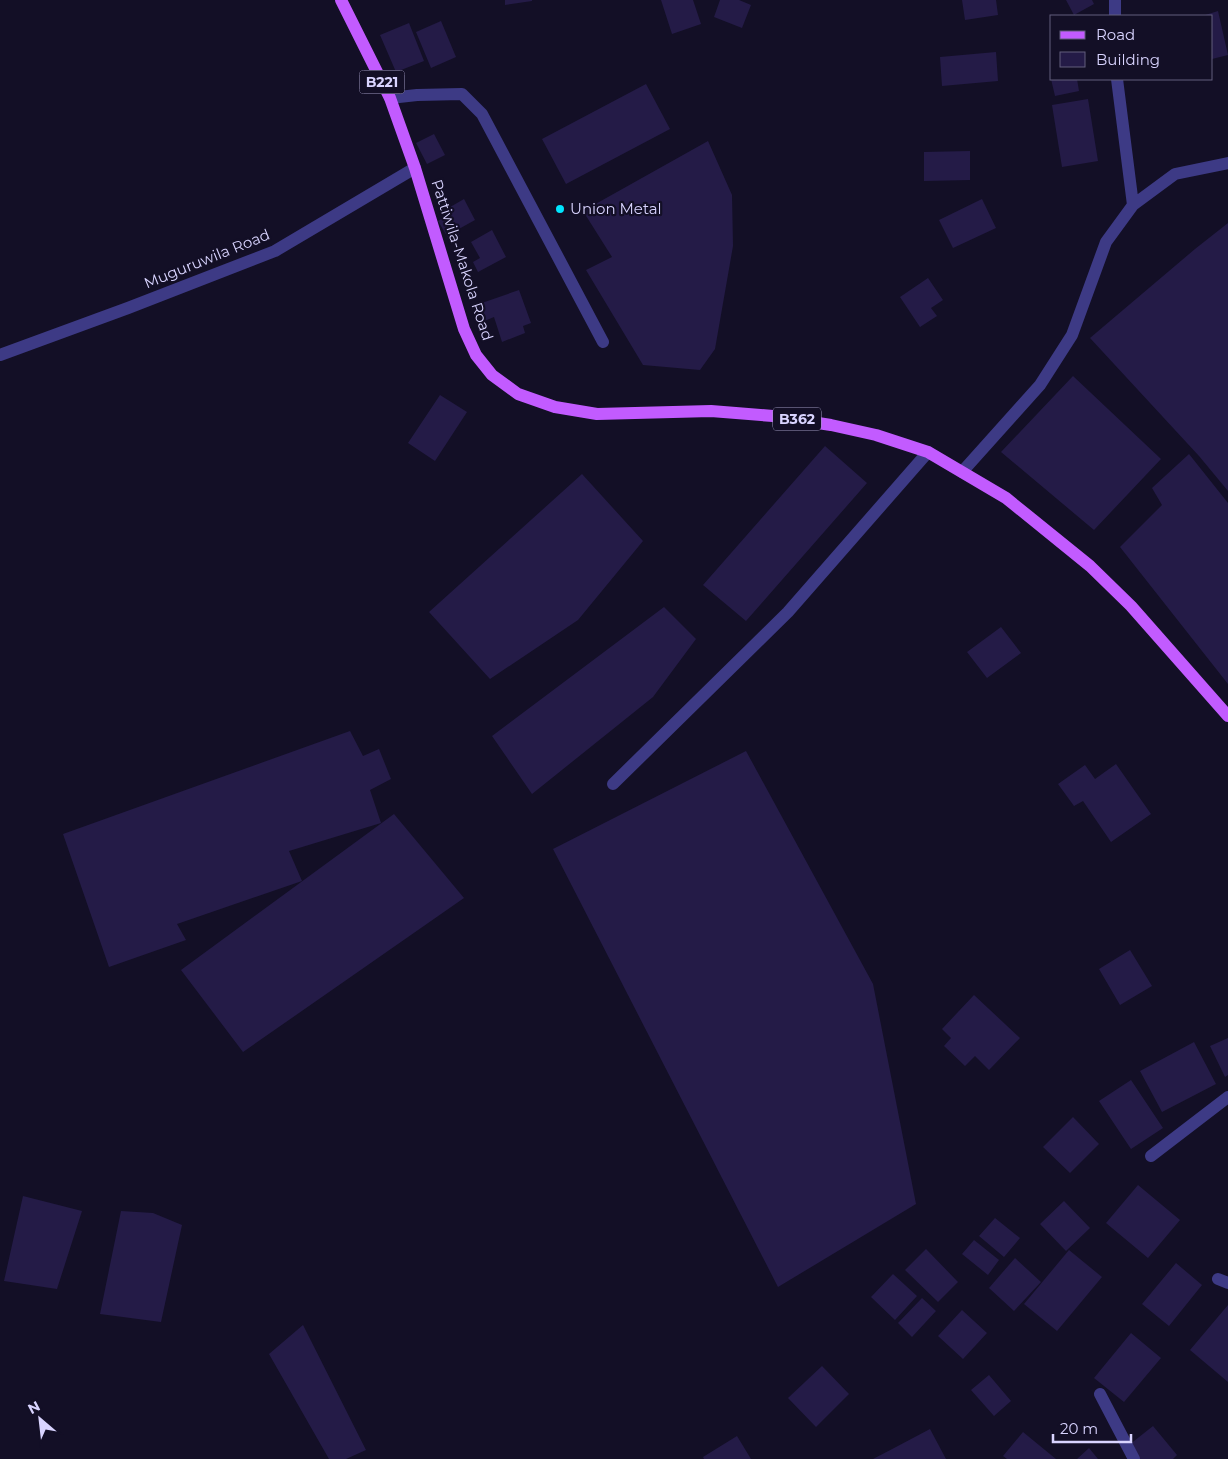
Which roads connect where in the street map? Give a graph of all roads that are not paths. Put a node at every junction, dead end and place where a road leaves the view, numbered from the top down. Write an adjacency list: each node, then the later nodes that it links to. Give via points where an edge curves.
1 (341, 0): 5 (main road, B221)
2 (1115, 0): 3 (street)
3 (1115, 15)
4 (1117, 80): 8 (street)
5 (390, 98): 7 (main road, B221); 9 (street, via 462,94 482,114)
6 (1228, 163): 8 (street, via 1175,174)
7 (415, 168): 10 (street, Muguruwila Road, via 275,251); 11 (main road, Pattiwila-Makola Road / B362, via 464,328 476,355 492,375 518,394 555,407 596,414 711,411 773,416 876,435)
8 (1133, 206): 12 (street, via 1106,242 1072,335 1040,385)
9 (603, 342)
10 (0, 355)
11 (928, 452): 12 (main road, Pattiwila-Makola Road / B362); 14 (street, via 788,612)
12 (962, 472): 13 (main road, Pattiwila-Makola Road / B362, via 1006,498 1090,566 1131,606)
13 (1228, 716)
14 (613, 784)
15 (1228, 1097): 16 (street)
16 (1152, 1156)
17 (1100, 1394): 18 (street)
18 (1134, 1459)

